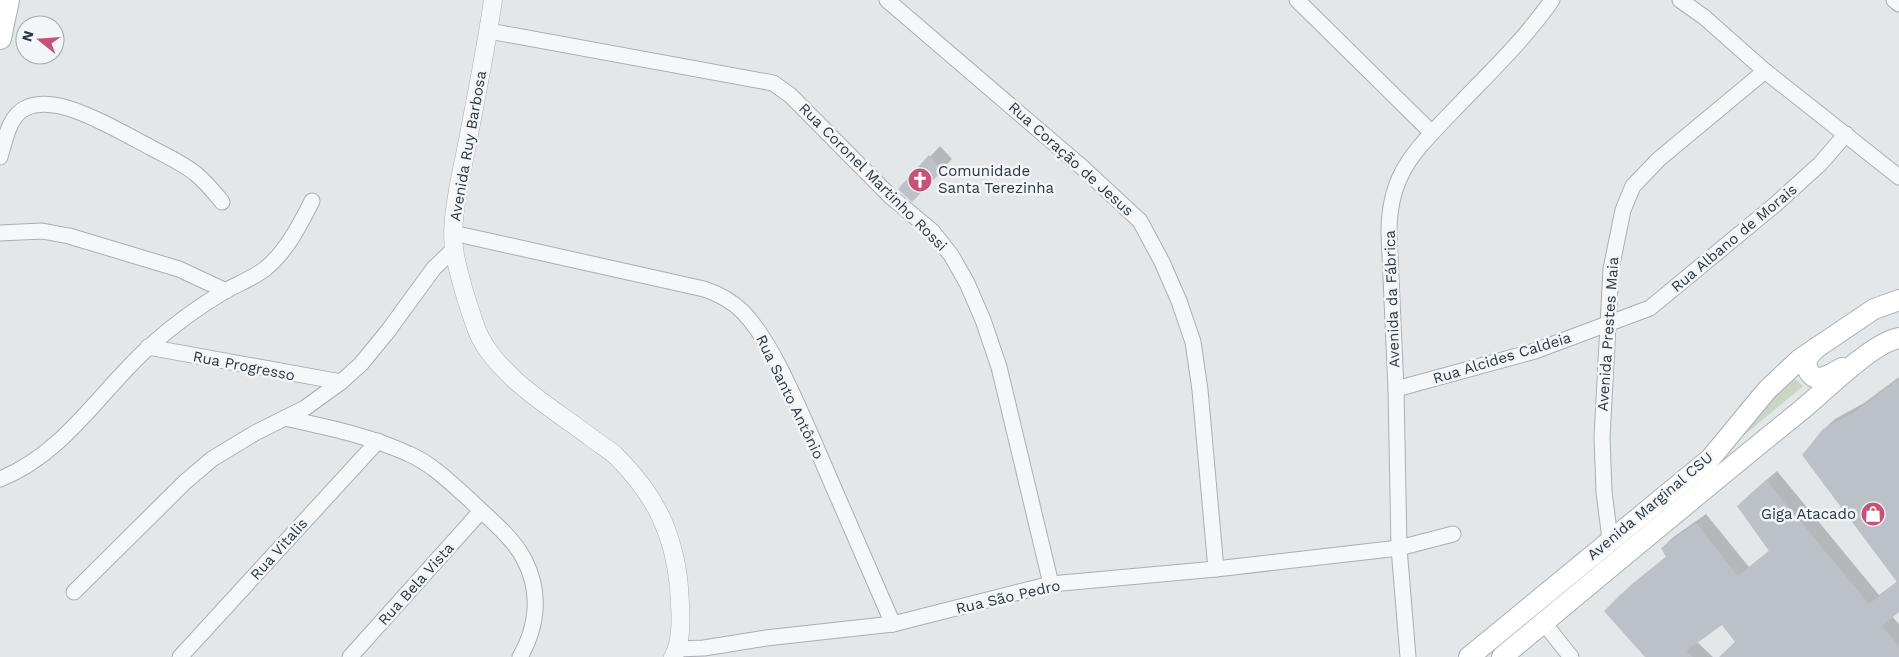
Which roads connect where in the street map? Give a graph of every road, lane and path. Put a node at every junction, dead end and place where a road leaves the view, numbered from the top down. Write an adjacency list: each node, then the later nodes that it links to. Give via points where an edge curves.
1 (8, 0): 10 (main road)
2 (493, 0): 9 (street, Avenida Ruy Barbosa)
3 (887, 0): 36 (street, Rua Coração de Jesus, via 1140,221 1162,262 1193,342)
4 (1297, 0): 12 (street)
5 (1552, 0): 12 (street, Avenida da Fábrica, via 1528,32)
6 (1680, 0): 11 (street)
7 (1894, 0): 8 (street)
8 (1899, 4)
9 (489, 31): 19 (street, Avenida Ruy Barbosa, via 460,179); 37 (street, Rua Coronel Martinho Rossi, via 773,83 790,95 890,196 932,231 952,254 984,320 999,367)
10 (0, 38)
11 (1765, 71): 13 (street); 22 (street, Avenida Prestes Maia, via 1659,159 1633,186 1616,237)
12 (1432, 133): 28 (street, Avenida da Fábrica, via 1402,173 1389,211)
13 (1846, 134): 15 (street); 22 (street, Rua Albano de Morais, via 1820,164 1777,203 1670,293 1650,308)
14 (0, 157): 17 (street, via 7,134 25,108 61,106 109,127 196,173)
15 (1899, 177)
16 (312, 200): 20 (street, via 291,238 265,269)
17 (222, 202)
18 (0, 233): 20 (street, via 42,231 69,236 179,269)
19 (454, 241): 27 (street, via 388,331 361,364); 40 (street, Rua Santo Antônio, via 704,289 724,296 742,311 772,354 801,413); 41 (street, Avenida Ruy Barbosa, via 474,324 499,365 545,405 616,456 658,509 671,539 677,566 680,622)
20 (226, 291): 24 (street)
21 (1899, 300): 25 (main road, Avenida Marginal CSU, via 1874,309)
22 (1608, 323): 28 (street, Rua Alcides Caldeia, via 1536,350); 34 (street, Avenida Prestes Maia, via 1602,436)
23 (1899, 338): 26 (main road, Avenida Marginal CSU)
24 (148, 347): 27 (street, Rua Progresso); 31 (street, via 53,446 30,464)
25 (1816, 348): 26 (main road, via 1806,364 1811,375 1818,378 1826,377); 34 (main road, Avenida Marginal CSU, via 1767,390 1710,459)
26 (1866, 355): 39 (main road, Avenida Marginal CSU)
27 (341, 382): 29 (street)
28 (1396, 389): 35 (street, Avenida da Fábrica)
29 (285, 418): 30 (street); 38 (street, via 212,459)
30 (378, 441): 32 (street, via 411,454 451,483); 42 (street, Rua Vitalis)
31 (0, 479)
32 (481, 511): 43 (street, Rua Bela Vista); 44 (street, via 524,558 536,596 534,622)
33 (1454, 534): 35 (street, Rua São Pedro)
34 (1610, 539): 46 (main road, Avenida Marginal CSU)
35 (1399, 548): 36 (street, Rua São Pedro); 45 (street, Avenida da Fábrica)
36 (1216, 569): 37 (street, Rua São Pedro)
37 (1051, 584): 40 (street, Rua São Pedro)
38 (74, 592)
39 (1544, 623): 47 (main road, Avenida Marginal CSU); 48 (street)
40 (893, 624): 41 (street, Rua São Pedro, via 766,638)
41 (675, 653)
42 (180, 657)
43 (350, 657)
44 (520, 657)
45 (1408, 657)
46 (1469, 657)
47 (1502, 657)
48 (1571, 657)

